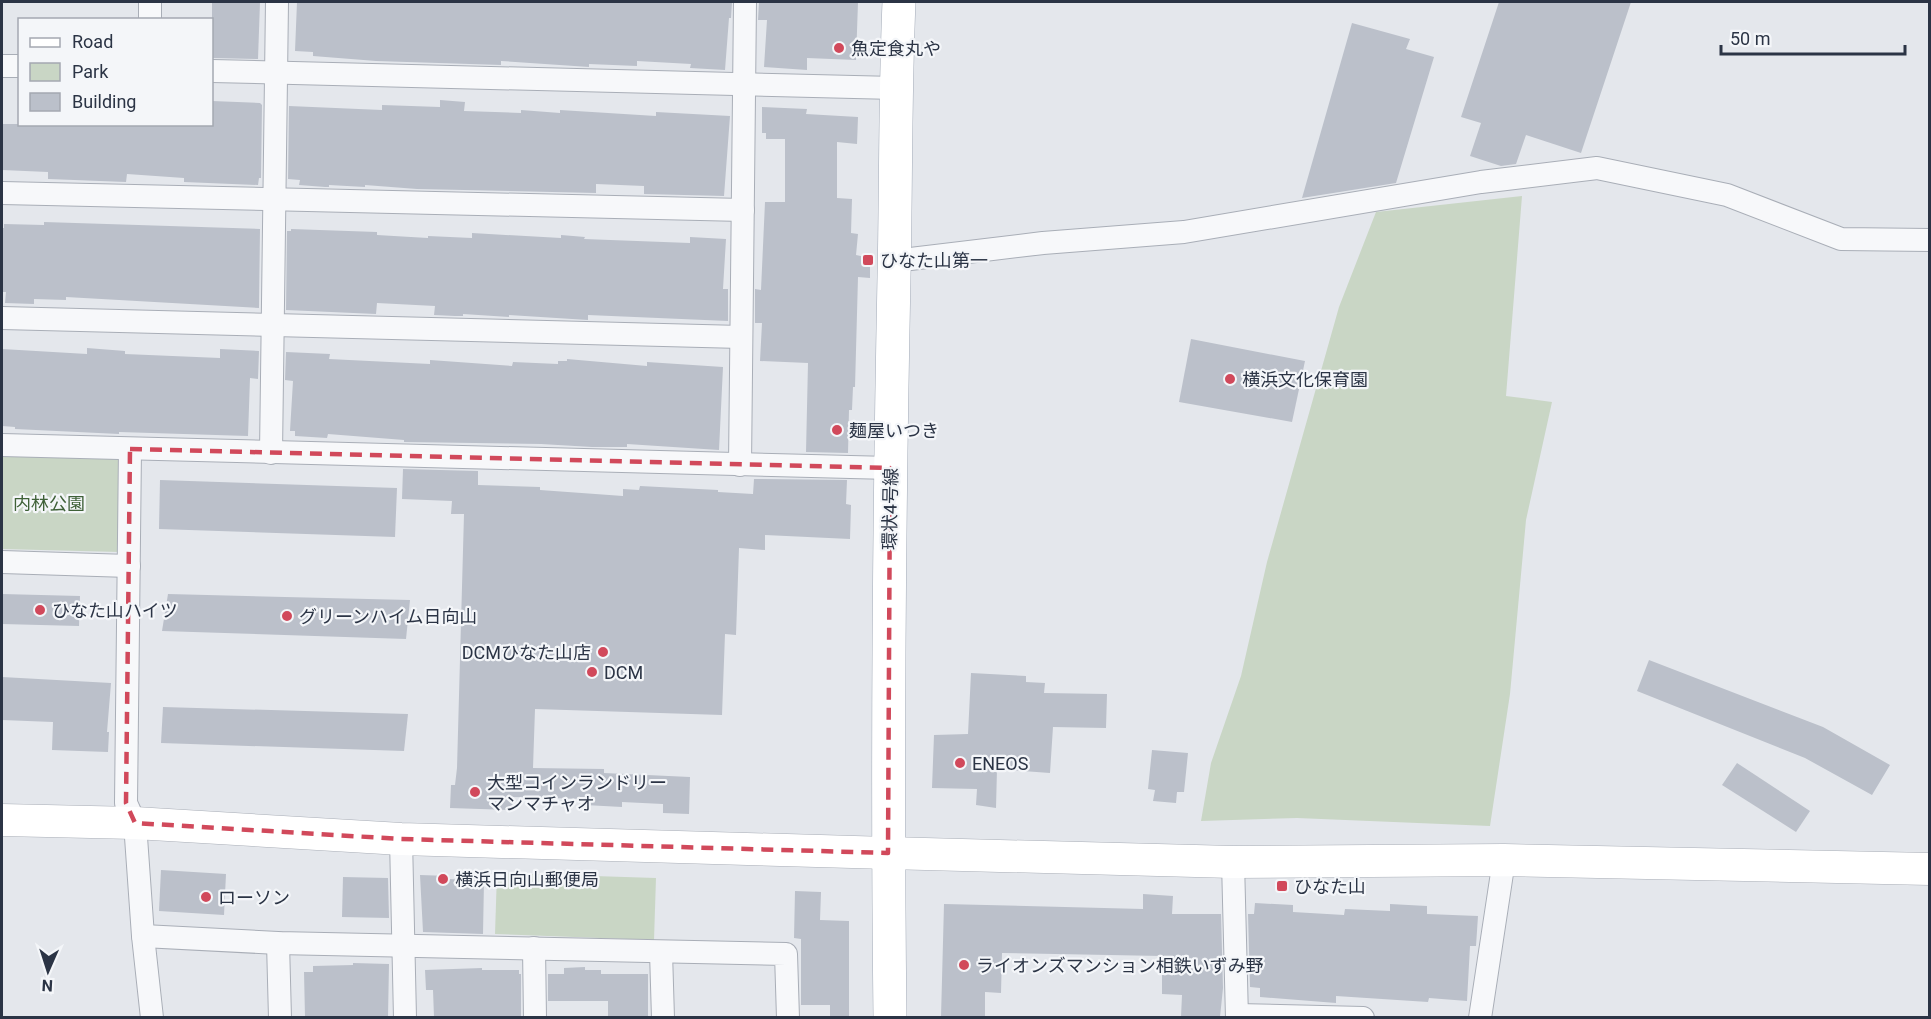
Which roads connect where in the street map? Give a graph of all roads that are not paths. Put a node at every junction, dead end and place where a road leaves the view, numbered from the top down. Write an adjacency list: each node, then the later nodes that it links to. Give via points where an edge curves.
1 (150, 2): 5 (street)
2 (277, 2): 9 (street)
3 (745, 2): 10 (street)
4 (899, 2): 11 (main road, 環状4号線)
5 (150, 18)
6 (2, 66): 7 (street)
7 (18, 66)
8 (213, 71): 9 (street)
9 (276, 73): 10 (street); 13 (street)
10 (744, 85): 11 (street); 14 (street)
11 (895, 88): 16 (main road, 環状4号線)
12 (2, 193): 13 (street)
13 (274, 199): 14 (street); 18 (street)
14 (742, 210): 19 (street)
15 (1929, 240): 16 (street, via 1840,239 1727,195 1597,168 1481,182 1184,232)
16 (894, 261): 24 (main road, 環状4号線)
17 (2, 318): 18 (street)
18 (273, 325): 19 (street); 22 (street)
19 (741, 337): 23 (street)
20 (2, 446): 21 (street)
21 (130, 449): 22 (street); 26 (street)
22 (271, 453): 23 (street)
23 (740, 465): 24 (street)
24 (890, 468): 30 (main road, 環状4号線)
25 (2, 562): 26 (street)
26 (129, 566): 28 (street, via 126,803)
27 (2, 820): 28 (street)
28 (135, 823): 29 (street); 34 (street)
29 (401, 839): 30 (street); 36 (street)
30 (888, 854): 32 (street); 46 (main road, 環状4号線)
31 (1504, 860): 32 (street); 33 (street); 48 (street)
32 (1233, 862): 39 (street)
33 (1929, 869)
34 (143, 936): 35 (street); 40 (street)
35 (278, 943): 36 (street); 41 (street)
36 (403, 945): 37 (street); 42 (street)
37 (534, 948): 38 (street); 43 (street)
38 (661, 952): 44 (street); 45 (street, via 786,954)
39 (1237, 1016): 47 (street)
40 (152, 1017)
41 (280, 1017)
42 (405, 1017)
43 (535, 1017)
44 (663, 1017)
45 (788, 1017)
46 (890, 1017)
47 (1363, 1017)
48 (1480, 1017)

